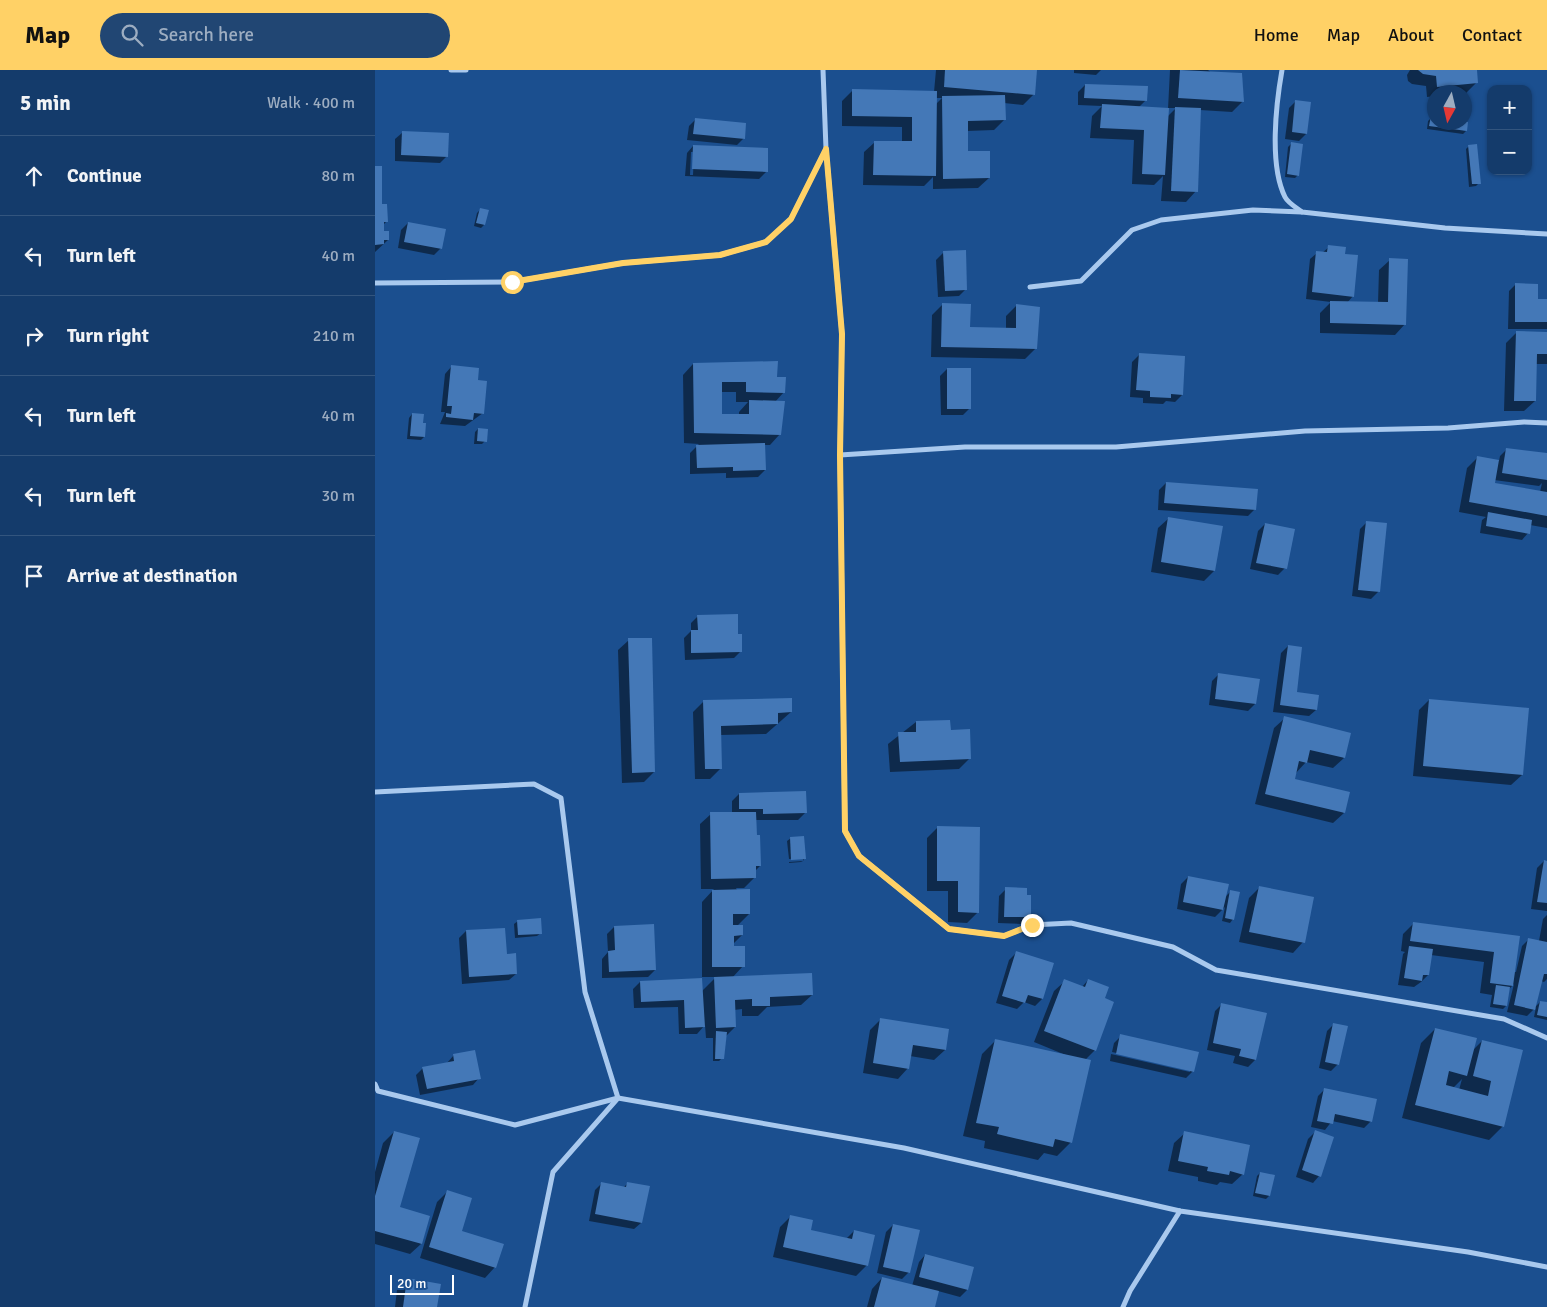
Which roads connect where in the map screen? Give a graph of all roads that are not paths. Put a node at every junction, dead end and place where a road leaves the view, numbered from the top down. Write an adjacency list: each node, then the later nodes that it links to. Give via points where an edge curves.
1 (451, 70): 2 (street)
2 (466, 70)
3 (823, 70): 5 (street)
4 (1282, 70): 6 (street, via 1275,112 1277,164 1285,198)
5 (826, 149): 8 (street, via 791,219 766,242 757,245 720,255 623,263 512,282); 11 (street, via 842,334)
6 (1303, 212): 7 (street, via 1445,228); 9 (street, via 1253,210 1161,220 1132,230 1081,281)
7 (1547, 234)
8 (375, 283)
9 (1030, 287)
10 (1547, 423): 11 (street, via 1305,430 1117,447 965,447)
11 (840, 455): 13 (street, via 845,831 859,856 949,929 1004,936 1032,925 1071,923 1173,947 1216,970 1503,1019)
12 (375, 792): 15 (street, via 534,784 561,798 585,992)
13 (1547, 1038)
14 (375, 1084): 15 (street, via 378,1091 515,1125)
15 (618, 1098): 16 (street, via 904,1148); 18 (street, via 553,1172)
16 (1180, 1211): 17 (street, via 1468,1252); 19 (street, via 1129,1290)
17 (1547, 1267)
18 (525, 1307)
19 (1123, 1307)

